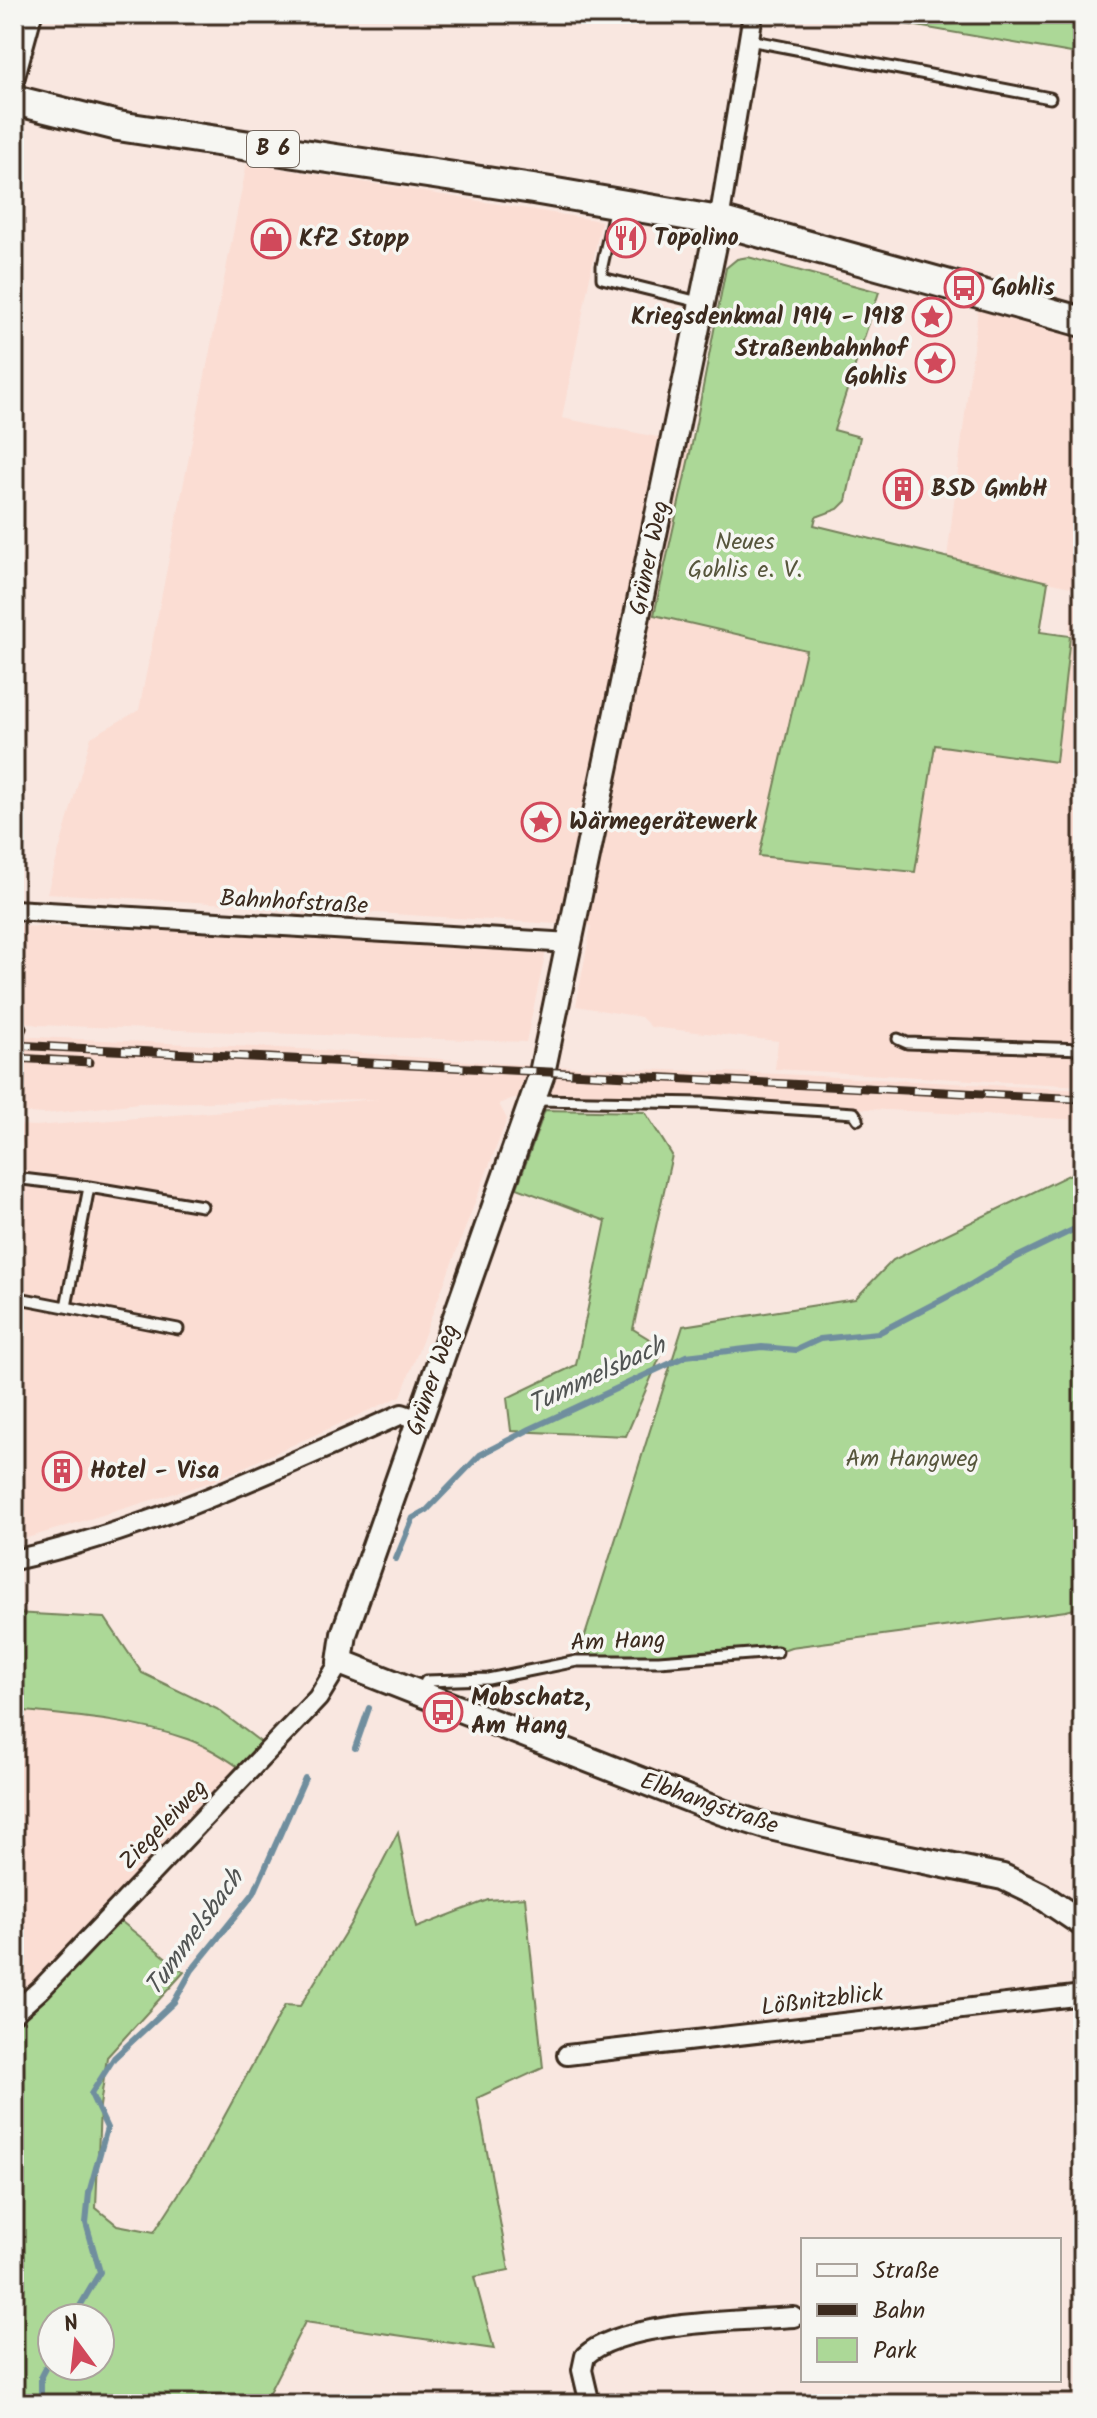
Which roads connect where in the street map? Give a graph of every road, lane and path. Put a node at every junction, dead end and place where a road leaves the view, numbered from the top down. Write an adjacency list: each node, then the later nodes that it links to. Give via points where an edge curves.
1 (32, 14): 4 (street)
2 (753, 14): 3 (street, Grüner Weg)
3 (749, 40): 5 (lane); 8 (street, Grüner Weg)
4 (14, 80)
5 (1050, 98)
6 (14, 100): 7 (main road, B 6, via 118,126)
7 (616, 202): 8 (main road, B 6); 9 (lane, via 602,278)
8 (719, 221): 9 (street, Grüner Weg); 10 (main road, B 6)
9 (702, 302): 12 (street, Grüner Weg)
10 (1083, 322)
11 (14, 910): 12 (street, Bahnhofstraße)
12 (571, 943): 15 (street, Grüner Weg)
13 (898, 1039): 14 (lane)
14 (1083, 1049)
15 (532, 1099): 16 (lane, via 704,1103 854,1113); 23 (street, Grüner Weg)
16 (858, 1119)
17 (14, 1178): 18 (lane)
18 (89, 1187): 19 (lane); 21 (lane)
19 (202, 1206)
20 (14, 1297): 21 (lane)
21 (66, 1307): 22 (lane)
22 (178, 1329)
23 (419, 1420): 24 (street, via 402,1414 124,1531); 26 (street, Grüner Weg, via 344,1634)
24 (14, 1560)
25 (777, 1652): 27 (lane, Am Hang, via 577,1661 488,1679 426,1681)
26 (340, 1662): 27 (street, Elbhangstraße); 30 (street, Ziegeleiweg, via 318,1698)
27 (420, 1693): 28 (street, Elbhangstraße, via 751,1822 1003,1877)
28 (1083, 1924)
29 (1083, 1995): 31 (street, Lößnitzblick)
30 (14, 2013)
31 (567, 2055)
32 (794, 2317): 33 (street, via 694,2325 605,2343 585,2356 582,2370)
33 (590, 2404)

